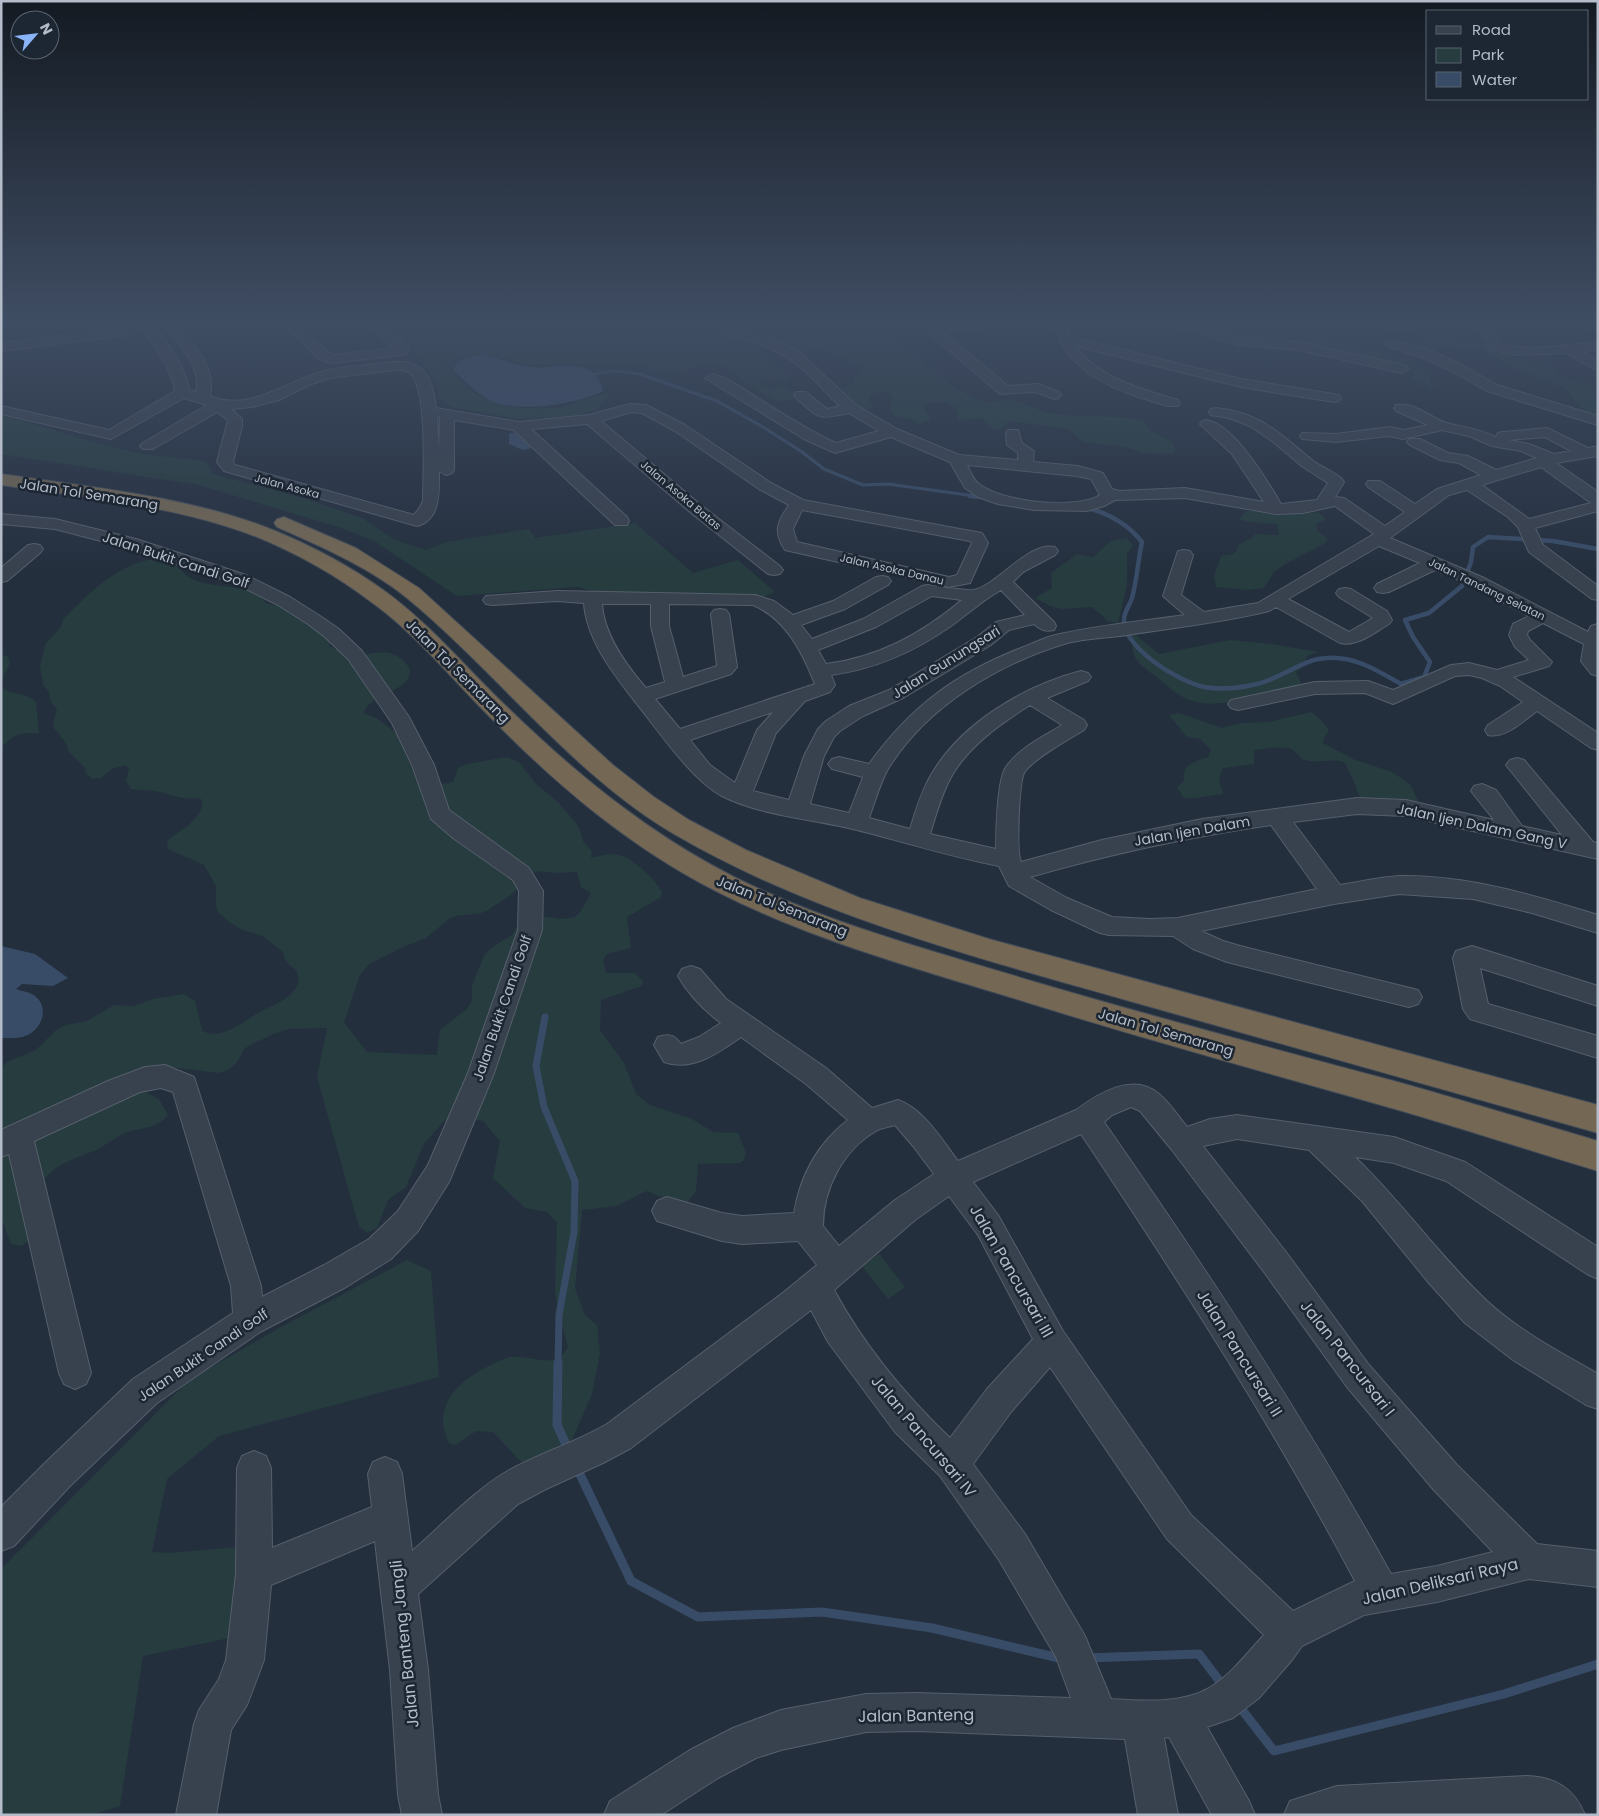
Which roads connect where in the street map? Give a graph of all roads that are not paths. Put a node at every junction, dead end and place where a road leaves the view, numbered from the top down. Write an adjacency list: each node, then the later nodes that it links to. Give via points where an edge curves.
1 (166, 403): 14 (street, via 111,434)
2 (213, 403): 10 (street)
3 (242, 403): 10 (street)
4 (427, 403): 15 (street)
5 (754, 403): 20 (street)
6 (810, 403): 17 (street)
7 (846, 403): 12 (street)
8 (1541, 403): 11 (street)
9 (1552, 403): 11 (street)
10 (218, 405): 28 (street); 49 (street, Jalan Asoka, via 235,419 225,462 229,468)
11 (1552, 406): 19 (street)
12 (851, 408): 17 (street); 23 (street)
13 (1400, 408): 22 (street)
14 (1, 410)
15 (429, 411): 16 (street, Jalan Asoka Danau); 49 (street, via 431,501)
16 (447, 414): 21 (street, Jalan Asoka Danau); 49 (street, via 445,501 434,526 418,528)
17 (824, 414): 20 (street)
18 (590, 419): 21 (street, Jalan Asoka Danau); 43 (street, Jalan Asoka Danau, via 630,408 646,410 703,442 765,486); 58 (street, Jalan Asoka Batas)
19 (1598, 421)
20 (791, 424): 23 (street, via 835,448)
21 (519, 426): 50 (street)
22 (1442, 426): 25 (street, via 1403,435 1390,431 1336,438); 26 (street, via 1473,432)
23 (892, 432): 30 (street)
24 (1013, 433): 32 (street, via 1015,445 1026,450)
25 (1308, 436)
26 (1490, 440): 29 (street, via 1507,435 1547,432); 31 (street, via 1497,444 1524,446)
27 (1415, 442): 35 (street, via 1445,457 1463,459)
28 (148, 446)
29 (1588, 453): 31 (street); 34 (street)
30 (956, 459): 32 (street); 40 (street, via 967,481 986,496 1037,505 1082,505 1098,503)
31 (1548, 460): 35 (street); 42 (street)
32 (1025, 465): 40 (street, via 1098,476 1102,487)
33 (1, 466): 114 (highway, Jalan Tol Semarang, via 126,484 211,501 288,524 349,552 412,592 578,748 645,803 737,857 833,898 989,950)
34 (1598, 467)
35 (1495, 476): 38 (street)
36 (1, 480): 119 (highway, Jalan Tol Semarang, via 201,514 267,534 306,552 396,610 563,775 605,810 706,875 780,909 877,944 1117,1019 1401,1097)
37 (1204, 482): 41 (street)
38 (1468, 482): 47 (street, via 1442,492); 51 (street, via 1503,505)
39 (1374, 484): 47 (street)
40 (1112, 495): 41 (street, Jalan Tandang Selatan, via 1185,493)
41 (1232, 500): 46 (street, Jalan Tandang Selatan)
42 (1598, 500)
43 (798, 504): 43 (street, Jalan Asoka Danau, via 976,537 980,543 964,579 949,582 790,546 786,538 786,521)
44 (1322, 505): 46 (street, Jalan Tandang Selatan); 46 (street, via 1336,482 1334,480 1309,465 1266,428 1247,418 1229,412 1211,418 1253,471); 52 (street, Jalan Tandang Selatan, via 1333,500 1342,502)
45 (1598, 506): 51 (street)
46 (1276, 509)
47 (1416, 512): 52 (street)
48 (1, 519): 125 (street, Jalan Bukit Candi Golf, via 62,526 130,543 240,579 314,620 355,656 402,722 423,765 439,814 521,874 531,891 530,930 481,1073 439,1173 408,1221 380,1249)
49 (417, 521)
50 (622, 521)
51 (1527, 528): 65 (street, via 1535,548)
52 (1381, 536): 56 (street, Jalan Tandang Selatan); 70 (street)
53 (34, 549): 59 (street)
54 (1049, 551): 61 (street, via 1017,568)
55 (1184, 555): 74 (street, via 1172,596)
56 (1435, 562): 62 (street); 72 (street, Jalan Tandang Selatan)
57 (832, 568): 60 (street)
58 (774, 570)
59 (1, 577)
60 (882, 581): 63 (street); 75 (street, via 839,605)
61 (1002, 582): 66 (street); 73 (street)
62 (1383, 588)
63 (928, 590): 66 (street); 78 (street, via 908,604 849,633)
64 (1345, 593): 70 (street, via 1381,615 1383,620 1347,639)
65 (1598, 595)
66 (977, 596): 79 (street, via 948,622 880,658)
67 (592, 598): 68 (street); 69 (street, via 557,596); 84 (street, via 599,631 626,677)
68 (660, 599): 75 (street, via 755,600 767,603); 83 (street, via 660,626)
69 (492, 600)
70 (1276, 600): 74 (street, via 1263,607)
71 (720, 614): 83 (street, via 728,664 724,670)
72 (1543, 616): 76 (street, Jalan Tandang Selatan); 81 (street, via 1520,628 1518,635 1542,662)
73 (1037, 618): 77 (street); 97 (street, Jalan Gunungsari, via 1003,626 896,694 856,711 833,726 814,756)
74 (1200, 618): 77 (street, Jalan Gunungsari)
75 (788, 623): 78 (street)
76 (1596, 636): 80 (street, via 1592,661)
77 (1061, 639): 94 (street, Jalan Gunungsari, via 986,670 939,701 896,742)
78 (807, 647): 79 (street)
79 (820, 670): 85 (street, via 823,688)
80 (1598, 670)
81 (1498, 676): 87 (street); 88 (street, via 1461,669 1435,676 1392,698 1368,687 1315,688)
82 (1081, 677): 86 (street)
83 (675, 684): 84 (street)
84 (642, 696): 90 (street)
85 (798, 697): 90 (street); 96 (street, via 767,730)
86 (1034, 698): 101 (street, via 1028,698 1001,714 944,770); 103 (street, via 1077,725 1030,755 1014,771 1007,822)
87 (1537, 702): 89 (street); 91 (street)
88 (1238, 704)
89 (1495, 730)
90 (676, 738): 96 (street, via 703,770)
91 (1598, 743)
92 (838, 764): 94 (street)
93 (1518, 765): 102 (street)
94 (876, 773): 99 (street, Jalan Gunungsari)
95 (1482, 791): 100 (street)
96 (740, 796): 97 (street)
97 (798, 810): 99 (street)
98 (1277, 817): 100 (street, Jalan Ijen Dalam Gang V, via 1307,811 1380,806 1406,808); 103 (street, Jalan Ijen Dalam, via 1202,827); 104 (street)
99 (856, 822): 101 (street)
100 (1514, 831): 102 (street, Jalan Ijen Dalam Gang V)
101 (917, 839): 103 (street)
102 (1591, 848)
103 (1011, 866): 106 (street, via 1017,880 1058,904 1109,926)
104 (1334, 895): 105 (street, via 1399,885 1449,887 1532,904); 106 (street)
105 (1598, 924)
106 (1178, 927): 109 (street, via 1210,947 1238,956)
107 (691, 976): 110 (street, via 717,1006)
108 (1598, 996): 112 (street, via 1472,956 1465,958 1479,1012)
109 (1409, 997)
110 (742, 1023): 111 (street, via 685,1055 673,1054); 115 (street, via 816,1076)
111 (667, 1045)
112 (1598, 1047)
113 (1086, 1119): 118 (street, Jalan Pancursari I, via 1102,1107 1130,1095 1141,1097); 120 (street, Jalan Pancursari I); 138 (street, Jalan Pancursari II, via 1222,1323 1351,1535)
114 (1598, 1119)
115 (868, 1122): 120 (street, Jalan Pancursari III, via 898,1112 903,1115); 122 (street, Jalan Pancursari III, via 838,1145 828,1160 813,1191)
116 (10, 1140): 125 (street, via 127,1084 165,1076 184,1085 246,1286); 127 (street)
117 (1318, 1140): 118 (street, via 1237,1127 1210,1131); 123 (street, via 1394,1150 1455,1171); 128 (street, via 1372,1192 1476,1312 1524,1349)
118 (1182, 1141): 134 (street, Jalan Pancursari I, via 1358,1376 1445,1477)
119 (1598, 1156)
120 (952, 1178): 124 (street, Jalan Pancursari I, via 906,1210); 126 (street, Jalan Pancursari III, via 988,1225)
121 (667, 1211): 122 (street, via 742,1230)
122 (808, 1226): 124 (street, Jalan Pancursari IV)
123 (1598, 1264)
124 (826, 1277): 129 (street, Jalan Pancursari IV, via 839,1331 901,1412); 137 (street, Jalan Pancursari I, via 712,1368 604,1446 518,1483)
125 (249, 1321): 133 (street, Jalan Bukit Candi Golf, via 145,1391)
126 (1052, 1342): 129 (street, via 1021,1372); 139 (street, Jalan Pancursari III, via 1179,1528)
127 (75, 1373)
128 (1598, 1393)
129 (952, 1464): 141 (street, Jalan Pancursari IV, via 1012,1547 1075,1660)
130 (254, 1468): 136 (street)
131 (385, 1474): 132 (street, Jalan Banteng Jangli)
132 (390, 1517): 136 (street); 137 (street, Jalan Banteng Jangli)
133 (1, 1533)
134 (1529, 1561): 135 (street, Jalan Deliksari Raya); 138 (street, Jalan Deliksari Raya)
135 (1598, 1568)
136 (254, 1574): 145 (street, via 245,1660 233,1691 213,1724)
137 (398, 1588): 146 (street, Jalan Banteng Jangli)
138 (1382, 1594): 139 (street, Jalan Deliksari Raya, via 1360,1597)
139 (1290, 1633): 140 (street, Jalan Deliksari Raya, via 1232,1694)
140 (1160, 1718): 141 (street, Jalan Banteng); 148 (street, via 1150,1776); 149 (street)
141 (1100, 1719): 147 (street, Jalan Banteng, via 866,1713 781,1730 747,1742 704,1764)
142 (1531, 1805): 143 (street); 150 (street, via 1544,1797)
143 (1444, 1807): 144 (street)
144 (1327, 1812)
145 (196, 1815)
146 (422, 1815)
147 (624, 1815)
148 (1158, 1815)
149 (1235, 1815)
150 (1565, 1815)

